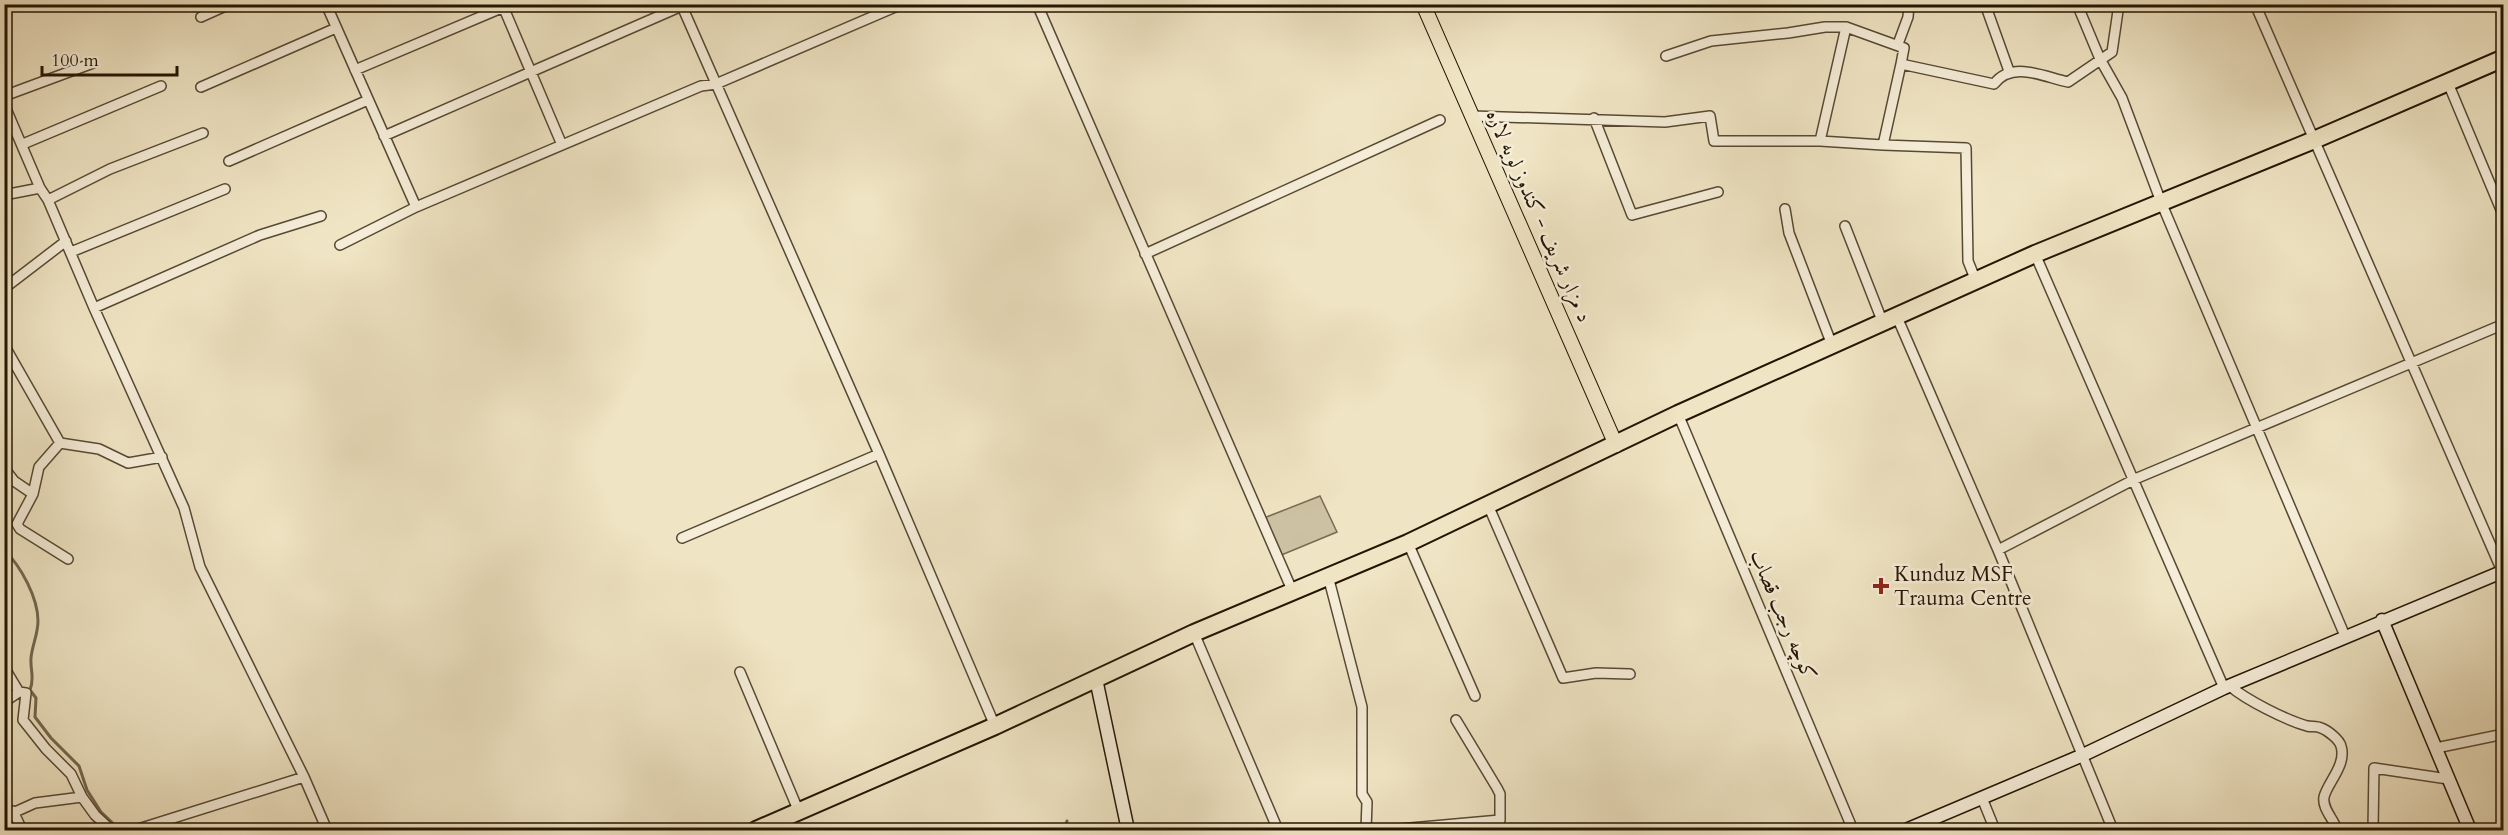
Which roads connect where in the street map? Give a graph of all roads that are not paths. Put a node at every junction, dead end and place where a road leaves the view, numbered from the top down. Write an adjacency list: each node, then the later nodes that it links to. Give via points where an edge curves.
1 (230, 4): 16 (street)
2 (902, 4): 29 (street)
3 (1037, 4): 60 (street)
4 (1423, 4): 35 (main road, د مزار شریف - کندوز لویه لاره)
5 (1898, 4): 14 (street)
6 (1985, 4): 26 (street)
7 (2077, 4): 22 (street)
8 (2120, 4): 22 (street, via 2112,52)
9 (2255, 4): 40 (street)
10 (2499, 4): 15 (street)
11 (329, 5): 18 (street)
12 (682, 5): 27 (street); 29 (street)
13 (506, 6): 25 (street); 27 (street)
14 (1909, 6): 19 (street)
15 (2504, 16)
16 (201, 17)
17 (1846, 27): 19 (street); 20 (street, via 1711,41); 41 (street)
18 (336, 28): 25 (street); 31 (street)
19 (1898, 44): 24 (street, via 1904,48)
20 (1666, 56)
21 (2504, 58): 28 (highway)
22 (2100, 59): 26 (street, via 2068,82); 51 (street, via 2122,98)
23 (93, 63): 32 (street)
24 (1901, 64): 26 (street, via 1995,84); 44 (street)
25 (355, 70): 33 (street)
26 (2009, 71)
27 (531, 72): 39 (street); 43 (street)
28 (2448, 83): 40 (highway); 55 (street)
29 (716, 84): 43 (street, via 701,86); 74 (street)
30 (161, 86): 42 (street)
31 (201, 87)
32 (4, 96)
33 (368, 100): 39 (street); 45 (street)
34 (6, 109): 42 (street)
35 (1472, 116): 36 (street); 73 (main road, د مزار شریف - کندوز لویه لاره)
36 (1594, 118): 41 (street, via 1665,122 1710,116 1714,141); 48 (street, via 1632,215)
37 (1440, 120): 60 (street)
38 (203, 133): 50 (street, via 110,169)
39 (384, 136): 52 (street)
40 (2314, 140): 51 (highway); 69 (street)
41 (1820, 141): 44 (street)
42 (23, 144): 46 (street)
43 (562, 145): 52 (street)
44 (1883, 145): 62 (street, via 1966,148 1968,261)
45 (229, 160)
46 (40, 188): 49 (street); 50 (street)
47 (225, 189): 59 (street)
48 (1718, 192)
49 (4, 195)
50 (48, 200): 57 (street)
51 (2161, 202): 61 (highway); 71 (street)
52 (416, 207): 58 (street)
53 (1785, 209): 68 (street, via 1789,233)
54 (321, 216): 64 (street, via 260,235)
55 (2504, 217)
56 (1845, 226): 65 (street)
57 (66, 241): 59 (street); 63 (street)
58 (340, 245)
59 (71, 252): 64 (street)
60 (1145, 254): 86 (street)
61 (2036, 254): 62 (highway); 77 (street)
62 (1976, 281): 65 (highway)
63 (6, 287)
64 (93, 308): 75 (street)
65 (1890, 320): 68 (highway); 82 (street)
66 (2504, 324): 69 (street)
67 (4, 345): 72 (street)
68 (1832, 345): 70 (highway)
69 (2413, 363): 71 (street); 84 (street)
70 (1678, 414): 73 (highway); 119 (street, کوچه رجب قصاب)
71 (2257, 428): 77 (street); 89 (street)
72 (60, 443): 75 (street, via 99,449 128,463); 78 (street, via 39,467)
73 (1616, 445): 79 (highway)
74 (879, 454): 80 (street); 99 (street)
75 (162, 457): 103 (street, via 184,508 200,567)
76 (4, 468): 78 (street)
77 (2135, 479): 82 (street); 94 (street)
78 (33, 494): 83 (street, via 17,524 20,530)
79 (1488, 505): 81 (highway); 92 (street, via 1563,678 1596,673)
80 (682, 538)
81 (1408, 543): 85 (highway); 96 (street)
82 (1998, 550): 102 (street)
83 (68, 559)
84 (2503, 571): 87 (street)
85 (1328, 576): 86 (highway); 117 (street, via 1362,707)
86 (1292, 590): 88 (highway)
87 (2382, 620): 89 (street); 101 (street)
88 (1194, 633): 93 (highway); 116 (street)
89 (2345, 636): 94 (street)
90 (4, 667): 95 (street)
91 (740, 672): 107 (street)
92 (1630, 674)
93 (1096, 679): 99 (highway); 115 (street)
94 (2227, 687): 102 (street); 123 (street, via 2306,725 2321,728 2338,740 2342,758 2324,795 2324,806)
95 (19, 692): 97 (street); 105 (street, via 26,693 23,720 71,774)
96 (1475, 696)
97 (4, 702)
98 (1456, 720): 118 (street, via 1500,794 1500,820)
99 (994, 726): 107 (highway)
100 (2504, 734): 101 (street)
101 (2436, 748): 104 (street)
102 (2083, 755): 106 (street); 122 (street)
103 (303, 777): 112 (street); 113 (street)
104 (2448, 779): 124 (street, via 2374,768); 125 (street)
105 (82, 796): 108 (street, via 35,803); 111 (street)
106 (1982, 798): 109 (street); 121 (street)
107 (799, 812): 114 (highway)
108 (9, 814): 110 (street)
109 (1931, 826): 120 (street)
110 (22, 831)
111 (111, 831)
112 (135, 831)
113 (327, 831)
114 (756, 831)
115 (1128, 831)
116 (1278, 831)
117 (1366, 831)
118 (1388, 831)
119 (1853, 831)
120 (1906, 831)
121 (1995, 831)
122 (2113, 831)
123 (2337, 831)
124 (2373, 831)
125 (2470, 831)

